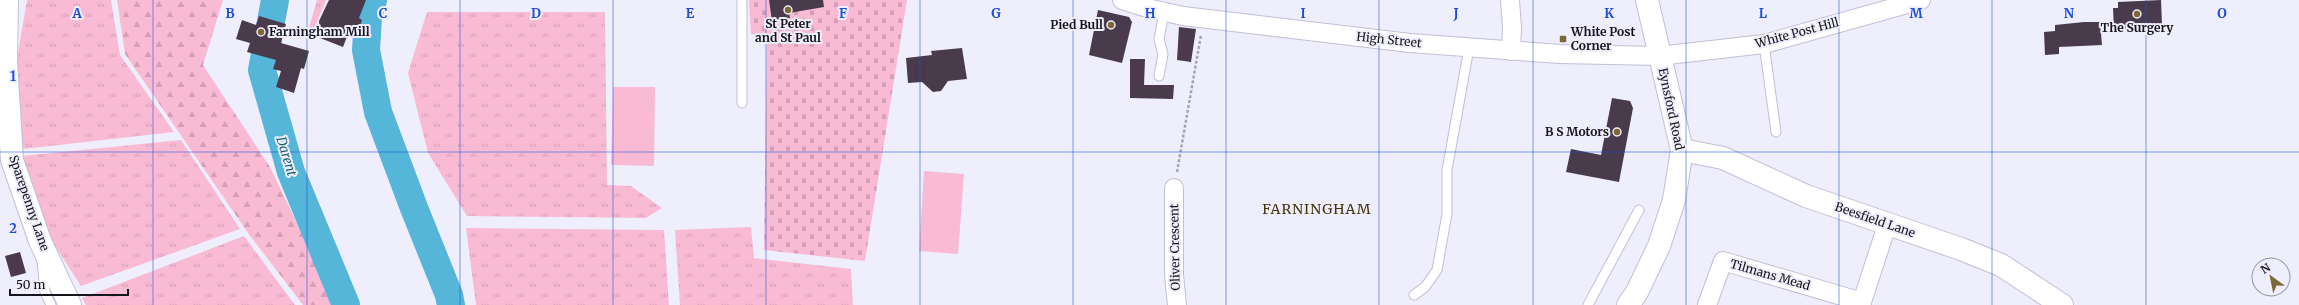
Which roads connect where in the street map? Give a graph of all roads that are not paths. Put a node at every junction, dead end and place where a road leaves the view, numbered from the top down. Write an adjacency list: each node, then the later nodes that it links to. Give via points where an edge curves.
1 (7, 0): 20 (street, Sparepenny Lane, via 6,62 12,160)
2 (742, 0): 14 (lane)
3 (1122, 0): 8 (street, High Street)
4 (1510, 0): 11 (street)
5 (1647, 0): 12 (street, Eynsford Road)
6 (1921, 0): 7 (street, White Post Hill)
7 (1886, 4): 9 (street, White Post Hill)
8 (1164, 12): 10 (street, High Street, via 1204,19); 13 (lane, via 1159,39 1163,54)
9 (1764, 44): 12 (street, White Post Hill); 15 (lane)
10 (1469, 48): 11 (street, High Street); 21 (lane, via 1446,170 1447,214 1437,270 1425,287)
11 (1511, 51): 12 (street, High Street)
12 (1660, 56): 16 (street, Eynsford Road)
13 (1159, 76)
14 (742, 103)
15 (1776, 132)
16 (1682, 150): 19 (street, Beesfield Lane, via 1724,158 1806,196); 27 (street, Eynsford Road, via 1674,200 1659,246)
17 (1174, 188): 25 (street, Oliver Crescent, via 1174,275)
18 (1639, 210): 26 (lane)
19 (1887, 225): 22 (street, Tilmans Mead); 29 (street, Beesfield Lane, via 2001,265)
20 (40, 241): 23 (lane, via 45,292); 24 (street, Sparepenny Lane)
21 (1414, 295)
22 (1861, 304): 28 (street, Tilmans Mead, via 1723,261)
23 (51, 305)
24 (70, 305)
25 (1177, 305)
26 (1588, 305)
27 (1628, 305)
28 (1707, 305)
29 (2062, 305)

